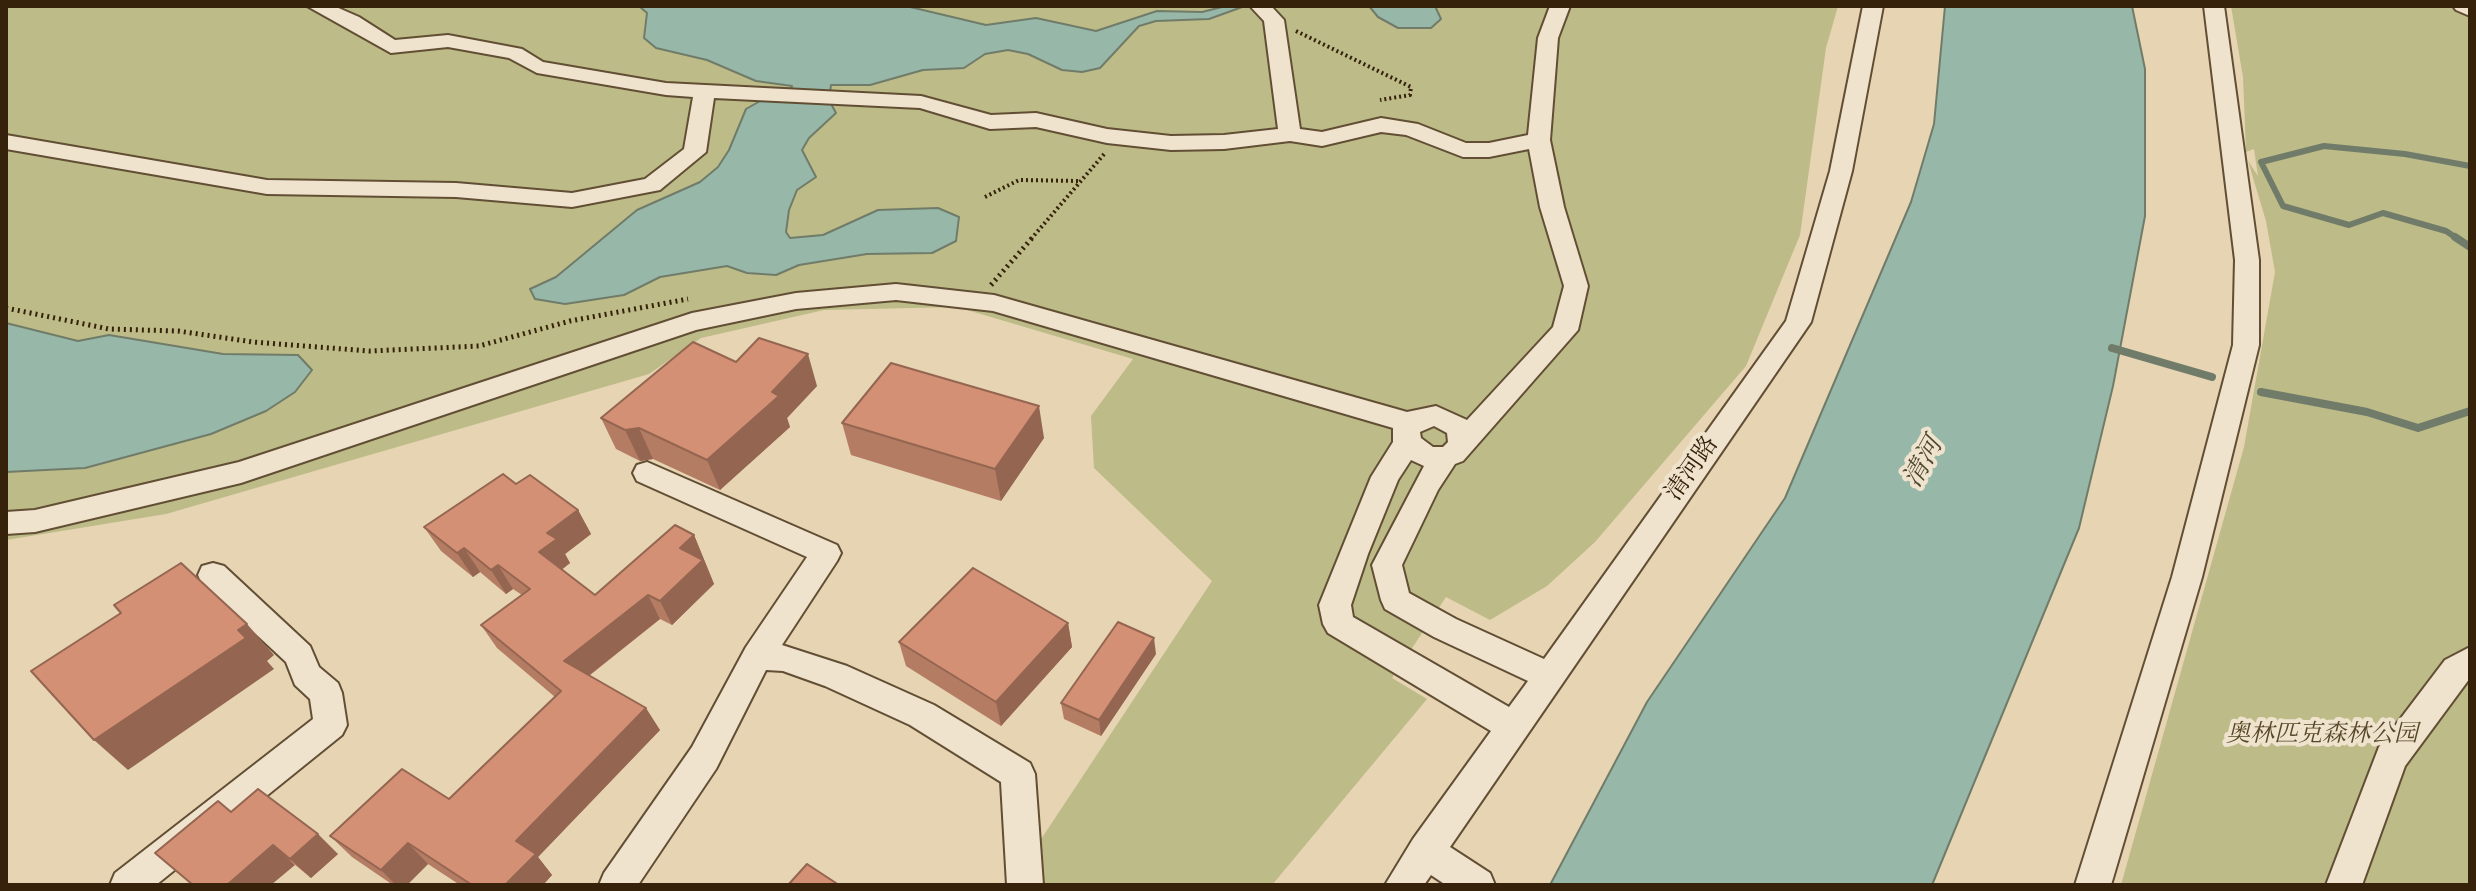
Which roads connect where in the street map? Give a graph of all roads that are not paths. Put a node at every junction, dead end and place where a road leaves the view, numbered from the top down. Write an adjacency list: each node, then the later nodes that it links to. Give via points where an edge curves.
1 (317, 6): 8 (street, via 391,47 448,41 515,53 537,67)
2 (1560, 6): 10 (street, via 1548,38)
3 (1873, 6): 19 (street, 清河路, via 1841,171 1798,322)
4 (2214, 6): 27 (street, via 2247,260 2246,345 2187,577)
5 (2463, 6): 6 (street)
6 (2470, 10)
7 (1267, 13): 9 (street)
8 (704, 92): 9 (street, via 921,102 990,122 1036,120 1171,143); 11 (street, via 695,152 652,185 572,200 456,190 267,187)
9 (1290, 134): 10 (street, via 1322,139 1381,125 1410,129 1463,150)
10 (1539, 140): 13 (street, via 1576,286 1565,330)
11 (6, 142)
12 (1408, 433): 13 (street, via 1427,457); 13 (street, via 1426,417 1446,419 1460,430); 15 (street, via 994,303 896,292 796,301 692,322 241,472 35,521); 20 (street, via 1353,554 1335,605 1339,624)
13 (1453, 450): 19 (street, via 1426,486 1387,565 1396,600)
14 (647, 473): 17 (street, via 826,553)
15 (6, 523)
16 (213, 575): 22 (street, via 299,655 306,675 326,693 330,725)
17 (757, 656): 23 (street, via 704,758); 24 (street, via 783,658 836,676 922,715 1018,774)
18 (2470, 660): 28 (street, via 2456,670 2391,758)
19 (1549, 676): 20 (street, 清河路)
20 (1513, 727): 21 (street, 清河路)
21 (1426, 851): 25 (street, 清河路); 26 (street)
22 (128, 885)
23 (617, 885)
24 (1025, 885)
25 (1403, 885)
26 (1477, 885)
27 (2093, 885)
28 (2344, 885)

